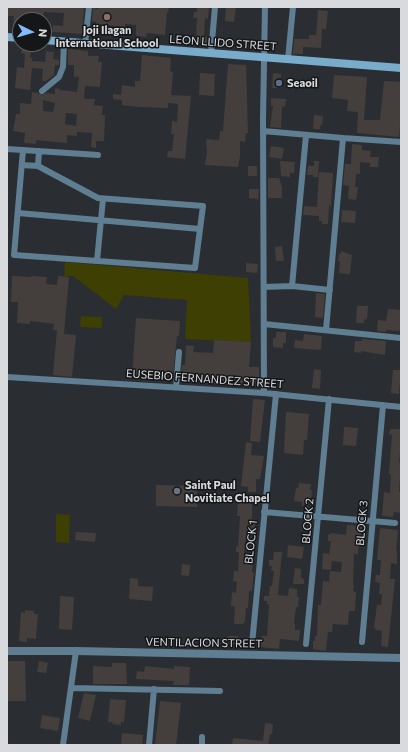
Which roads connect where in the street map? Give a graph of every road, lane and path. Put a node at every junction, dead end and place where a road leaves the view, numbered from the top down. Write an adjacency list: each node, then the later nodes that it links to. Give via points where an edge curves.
1 (89, 7): 7 (street)
2 (215, 7): 8 (street)
3 (265, 7): 9 (street)
4 (293, 7): 10 (street)
5 (52, 41): 6 (main road, LEON LLIDO STREET)
6 (64, 42): 7 (main road, LEON LLIDO STREET); 12 (street, via 59,77)
7 (85, 44): 8 (main road, LEON LLIDO STREET)
8 (211, 53): 9 (main road, LEON LLIDO STREET)
9 (264, 57): 10 (main road, LEON LLIDO STREET); 13 (street)
10 (288, 59): 11 (main road, LEON LLIDO STREET)
11 (401, 68)
12 (42, 91)
13 (263, 131): 14 (street); 29 (street)
14 (306, 135): 15 (street); 28 (street)
15 (343, 138): 16 (street); 30 (street)
16 (401, 142)
17 (7, 149): 18 (street)
18 (23, 150): 19 (street); 21 (street)
19 (39, 151): 20 (street); 22 (street)
20 (98, 156)
21 (22, 165): 22 (street); 24 (street)
22 (38, 166): 23 (street, via 90,195)
23 (103, 199): 25 (street); 26 (street, via 203,206)
24 (18, 213): 25 (street); 27 (street, via 14,255)
25 (101, 220): 26 (street); 27 (street)
26 (200, 229): 27 (street, via 195,268)
27 (97, 261)
28 (292, 286): 29 (street); 30 (street)
29 (264, 287): 31 (street)
30 (330, 290): 32 (street)
31 (264, 324): 32 (street); 37 (street)
32 (326, 330): 33 (street)
33 (401, 338)
34 (178, 352): 36 (street)
35 (7, 377): 36 (street, EUSEBIO FERNANDEZ STREET)
36 (176, 387): 37 (street, EUSEBIO FERNANDEZ STREET)
37 (264, 393): 38 (street, EUSEBIO FERNANDEZ STREET)
38 (276, 394): 39 (street, EUSEBIO FERNANDEZ STREET); 42 (street, BLOCK 1)
39 (329, 400): 40 (street, EUSEBIO FERNANDEZ STREET); 43 (street, BLOCK 2)
40 (383, 405): 41 (street, EUSEBIO FERNANDEZ STREET); 44 (street, BLOCK 3)
41 (401, 407)
42 (264, 512): 43 (street); 47 (street, BLOCK 1)
43 (318, 517): 44 (street); 48 (street, BLOCK 2)
44 (372, 522): 45 (street); 46 (street, BLOCK 3)
45 (395, 523)
46 (362, 642)
47 (252, 644)
48 (306, 644)
49 (7, 651): 50 (street, VENTILACION STREET)
50 (76, 651): 51 (street, VENTILACION STREET); 52 (street)
51 (401, 658)
52 (71, 688): 53 (street); 56 (street)
53 (154, 689): 54 (street); 57 (street)
54 (220, 691)
55 (202, 737): 58 (street)
56 (63, 745)
57 (149, 745)
58 (202, 745)

